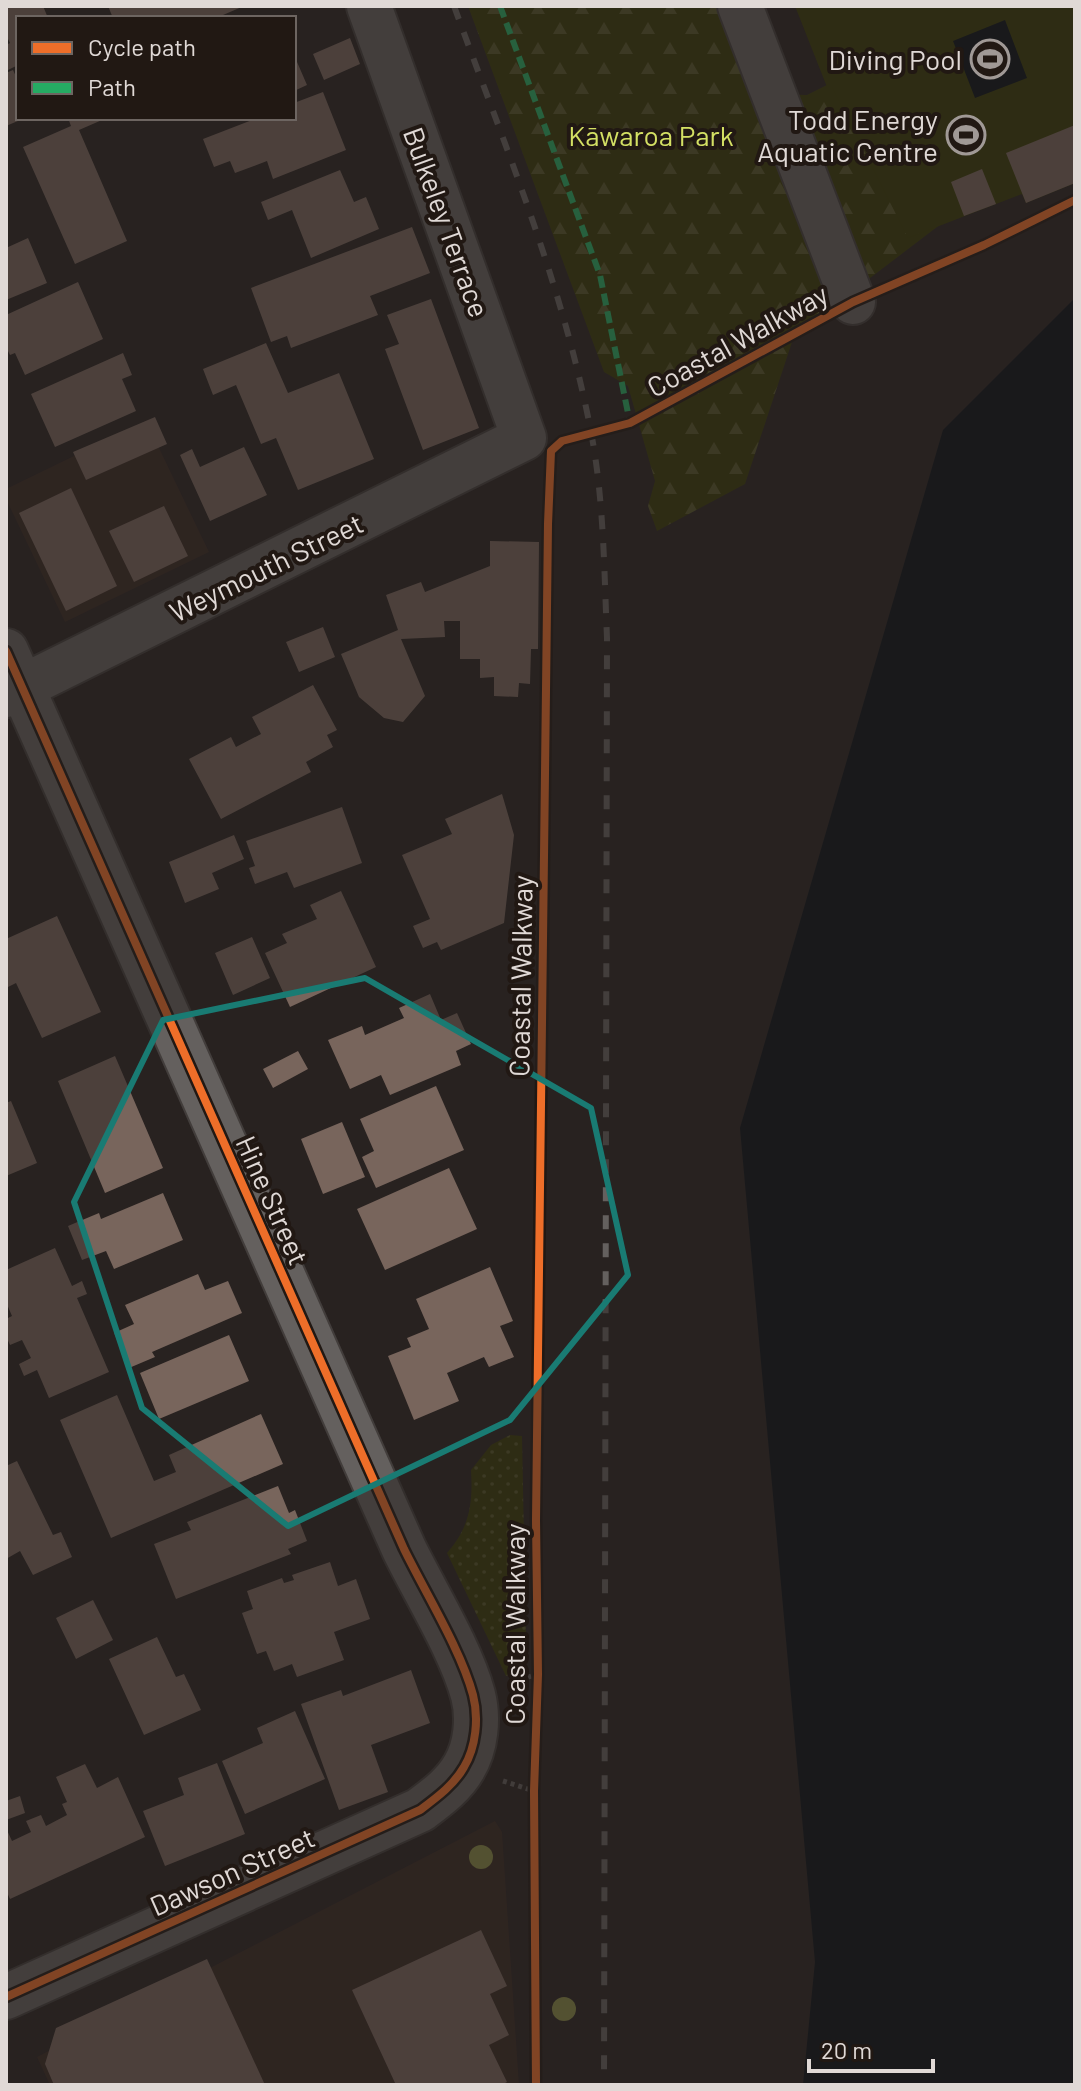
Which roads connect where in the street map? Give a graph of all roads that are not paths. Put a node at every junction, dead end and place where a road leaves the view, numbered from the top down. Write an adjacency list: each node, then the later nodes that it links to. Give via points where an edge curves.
1 (369, 6): 4 (street, Bulkeley Terrace)
2 (740, 6): 3 (street)
3 (853, 302)
4 (524, 438): 5 (street, Weymouth Street)
5 (11, 678): 6 (street, Hine Street, via 473,1694 475,1731)
6 (464, 1768): 7 (street, Dawson Street, via 439,1796 394,1823)
7 (6, 1997)

